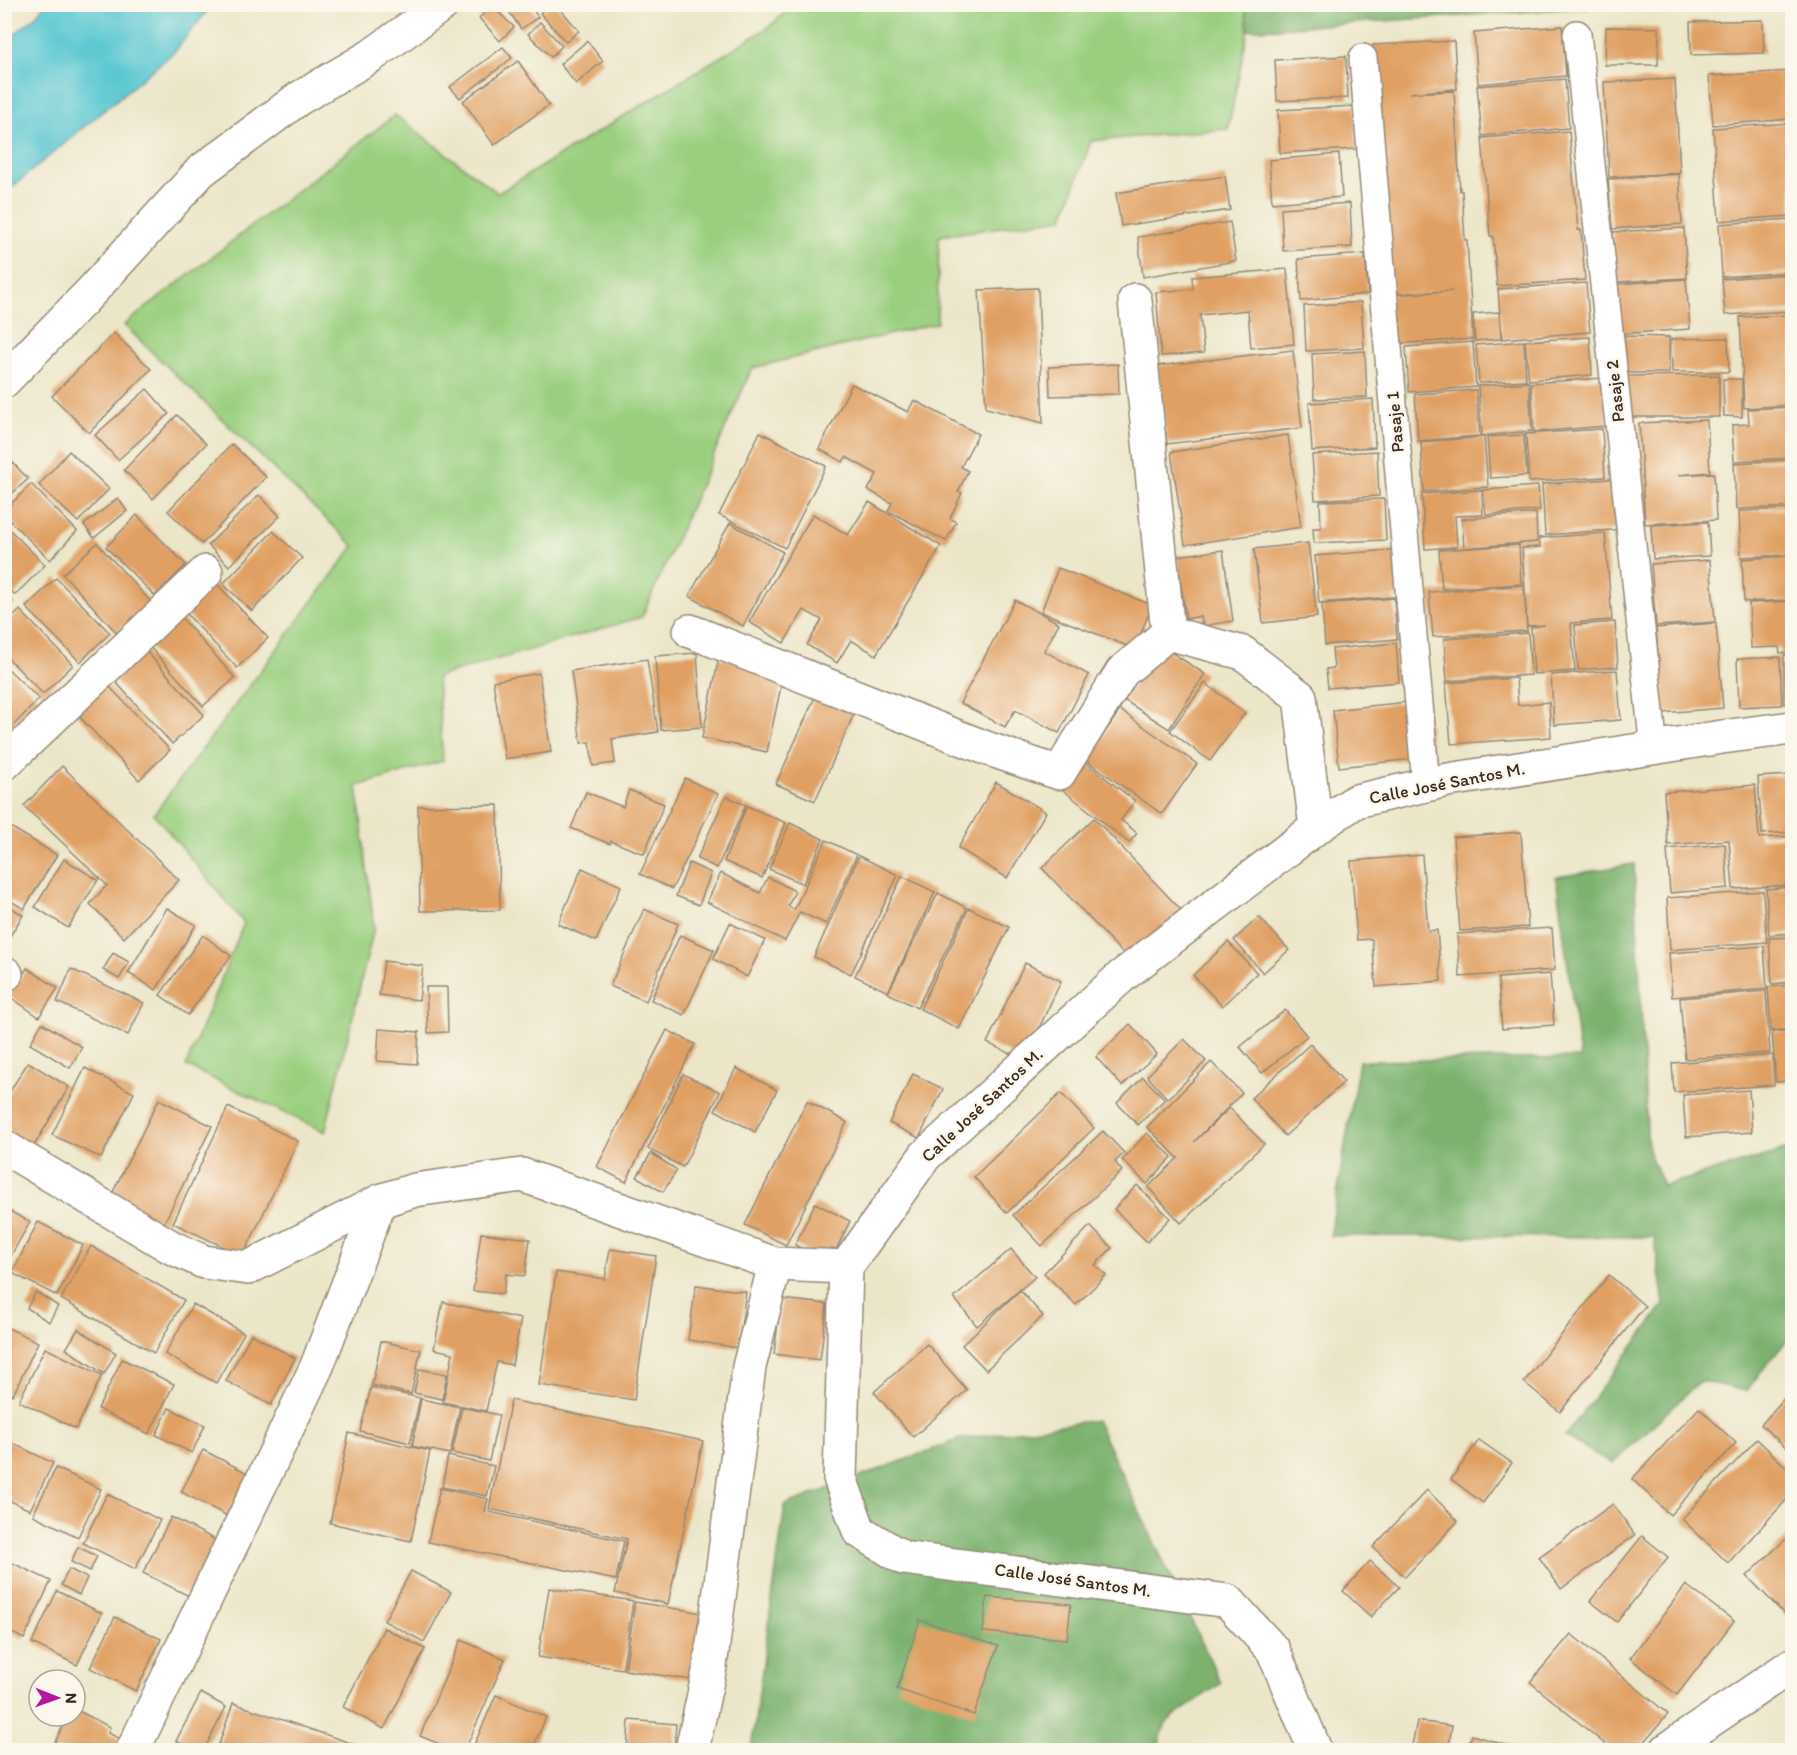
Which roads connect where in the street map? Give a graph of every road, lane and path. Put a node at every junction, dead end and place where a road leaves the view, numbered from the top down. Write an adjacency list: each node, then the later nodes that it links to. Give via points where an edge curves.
1 (443, 4): 5 (street, via 371,56 298,99 201,171)
2 (1577, 34): 10 (lane, Pasaje 2)
3 (1363, 58): 12 (lane, Pasaje 1)
4 (1135, 300): 8 (street)
5 (4, 381)
6 (206, 572): 11 (street)
7 (690, 631): 8 (street, via 1059,774 1122,672)
8 (1168, 633): 13 (street, via 1243,653 1300,697)
9 (1792, 728): 10 (street, Calle José Santos M.)
10 (1654, 749): 12 (street, Calle José Santos M.)
11 (4, 764)
12 (1426, 785): 13 (street, Calle José Santos M., via 1356,801)
13 (1316, 828): 17 (street, Calle José Santos M., via 1122,976 925,1156)
14 (4, 1147): 15 (street, via 171,1247 204,1262 248,1268)
15 (380, 1201): 16 (street, via 415,1190 522,1175); 19 (street, via 317,1366)
16 (775, 1264): 17 (street); 20 (street, via 749,1367 710,1667)
17 (846, 1267): 21 (street, Calle José Santos M., via 840,1478 859,1531 903,1558 1228,1601 1273,1650)
18 (1792, 1665): 22 (street)
19 (133, 1750)
20 (692, 1750)
21 (1315, 1750)
22 (1667, 1750)

